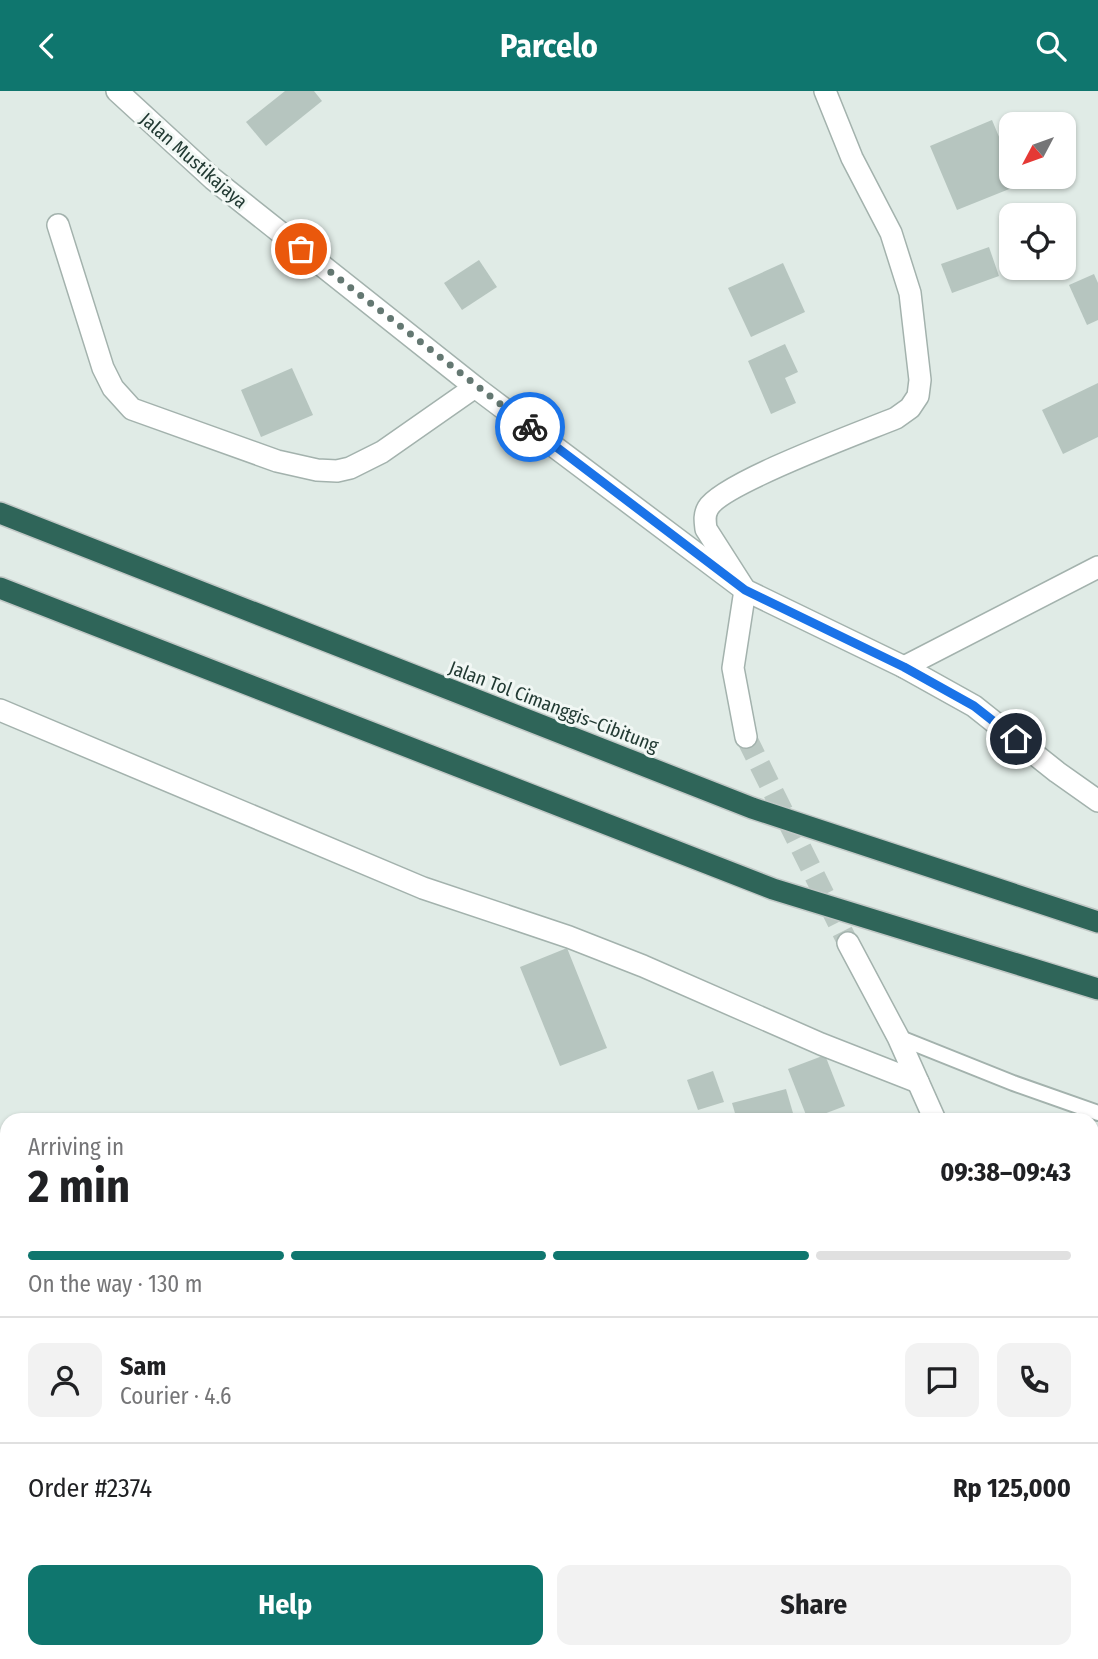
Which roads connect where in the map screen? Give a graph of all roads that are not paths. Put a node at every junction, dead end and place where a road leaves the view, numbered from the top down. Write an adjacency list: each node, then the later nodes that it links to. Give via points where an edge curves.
1 (117, 91): 4 (street, Jalan Mustikajaya, via 213,179)
2 (825, 91): 8 (street, via 902,266 912,306 918,396 896,418 735,485 708,506 706,529)
3 (58, 225): 4 (street, via 103,368 132,409 277,461 337,471 382,452)
4 (475, 387): 8 (street, Jalan Mustikajaya)
5 (0, 513): 13 (highway, Jalan Tol Cimanggis–Cibitung, via 752,808)
6 (1098, 567): 9 (street)
7 (0, 588): 15 (highway, via 774,888)
8 (745, 590): 9 (street, Jalan Mustikajaya); 11 (street, via 733,668)
9 (904, 667): 12 (street, Jalan Mustikajaya, via 974,706)
10 (0, 710): 17 (street, via 423,888 582,942)
11 (746, 737)
12 (1098, 801)
13 (1098, 922)
14 (848, 943): 16 (street)
15 (1098, 989)
16 (898, 1037): 17 (street); 19 (lane)
17 (918, 1082): 18 (street)
18 (932, 1113)
19 (1098, 1113)

